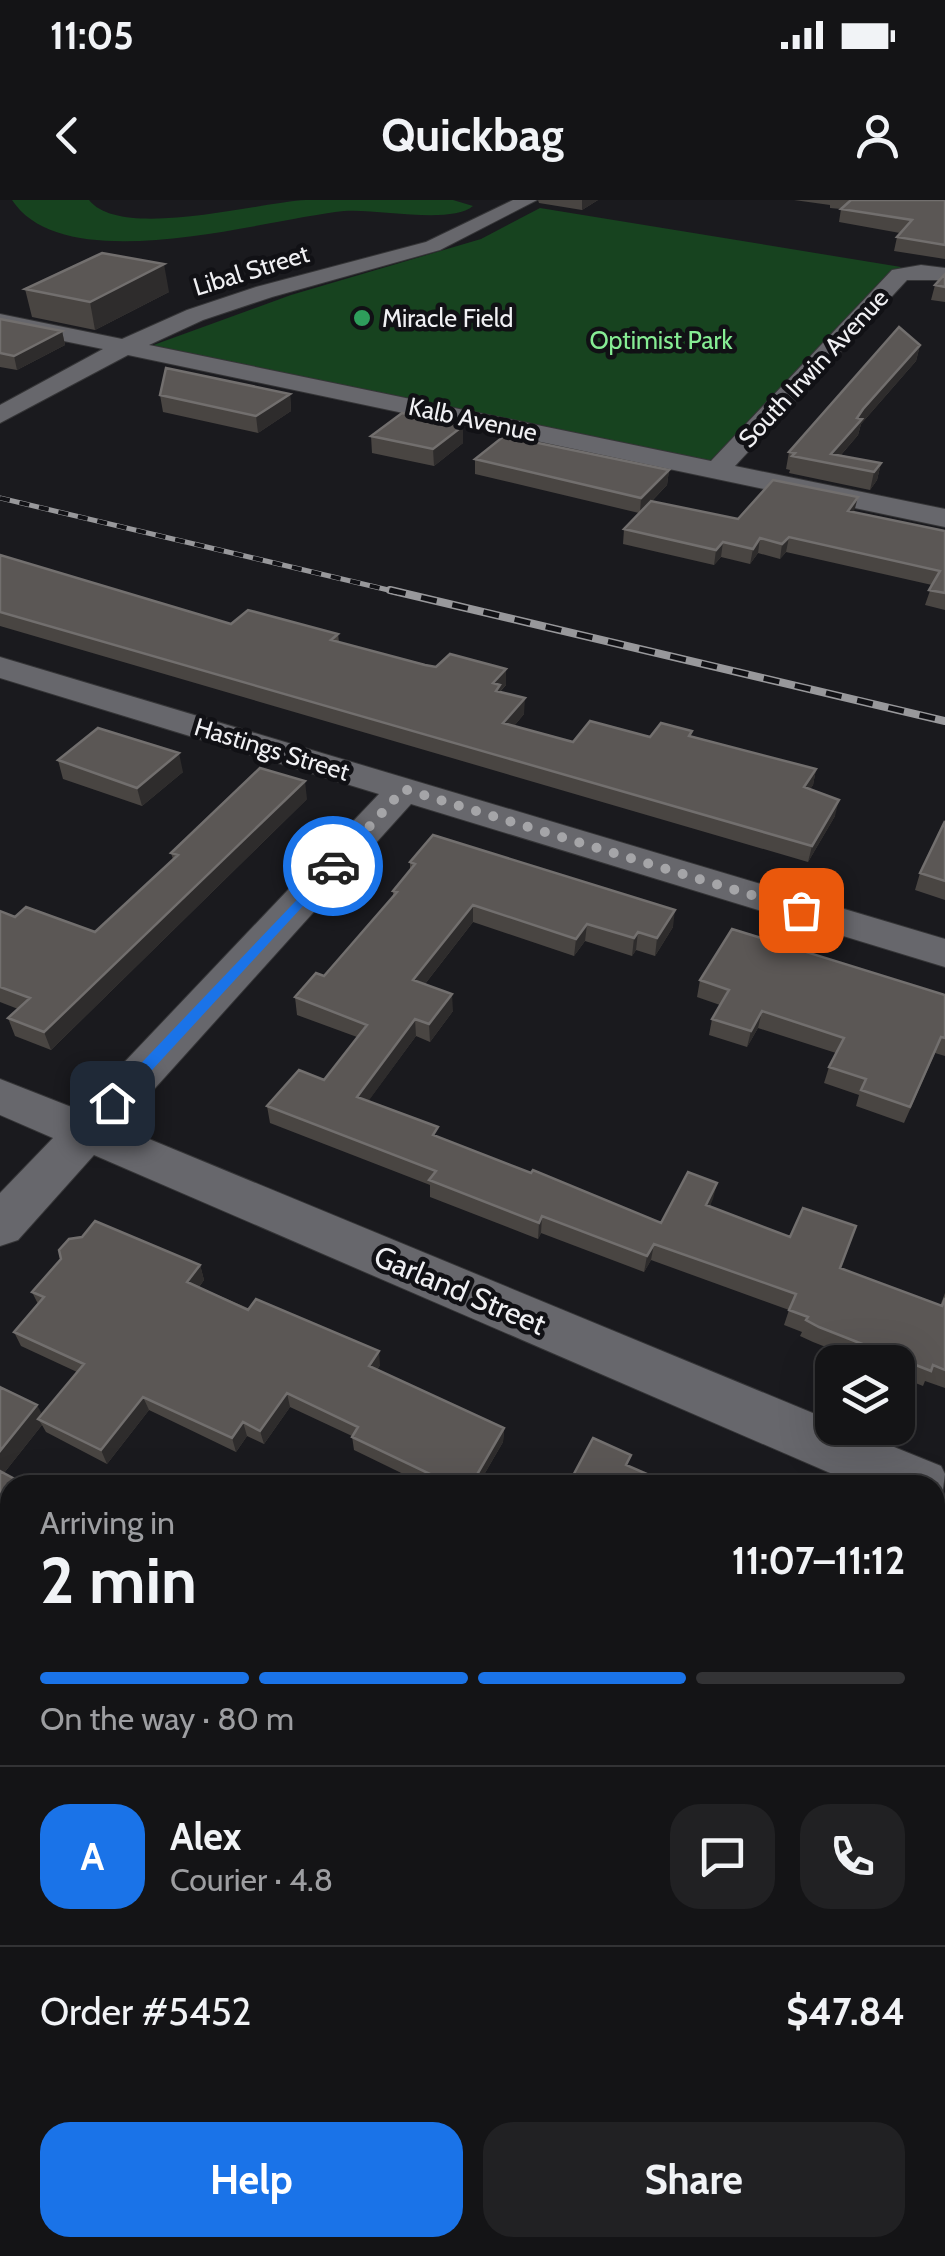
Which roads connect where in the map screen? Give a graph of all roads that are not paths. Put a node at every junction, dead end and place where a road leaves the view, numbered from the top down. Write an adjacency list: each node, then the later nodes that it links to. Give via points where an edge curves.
1 (528, 200): 4 (street, Libal Street, via 432,246 224,304)
2 (945, 274): 6 (street, South Irwin Avenue, via 900,275)
3 (0, 321): 4 (street, Kalb Avenue)
4 (125, 347): 5 (street, Libal Street); 6 (street, Kalb Avenue)
5 (0, 415)
6 (718, 470): 7 (street, Kalb Avenue)
7 (945, 518)
8 (0, 667): 9 (street, Hastings Street)
9 (404, 789): 10 (street, Hastings Street); 12 (street)
10 (945, 953)
11 (0, 1096): 12 (street, Garland Street)
12 (86, 1132): 13 (street); 14 (street, Garland Street)
13 (0, 1226)
14 (897, 1475)

